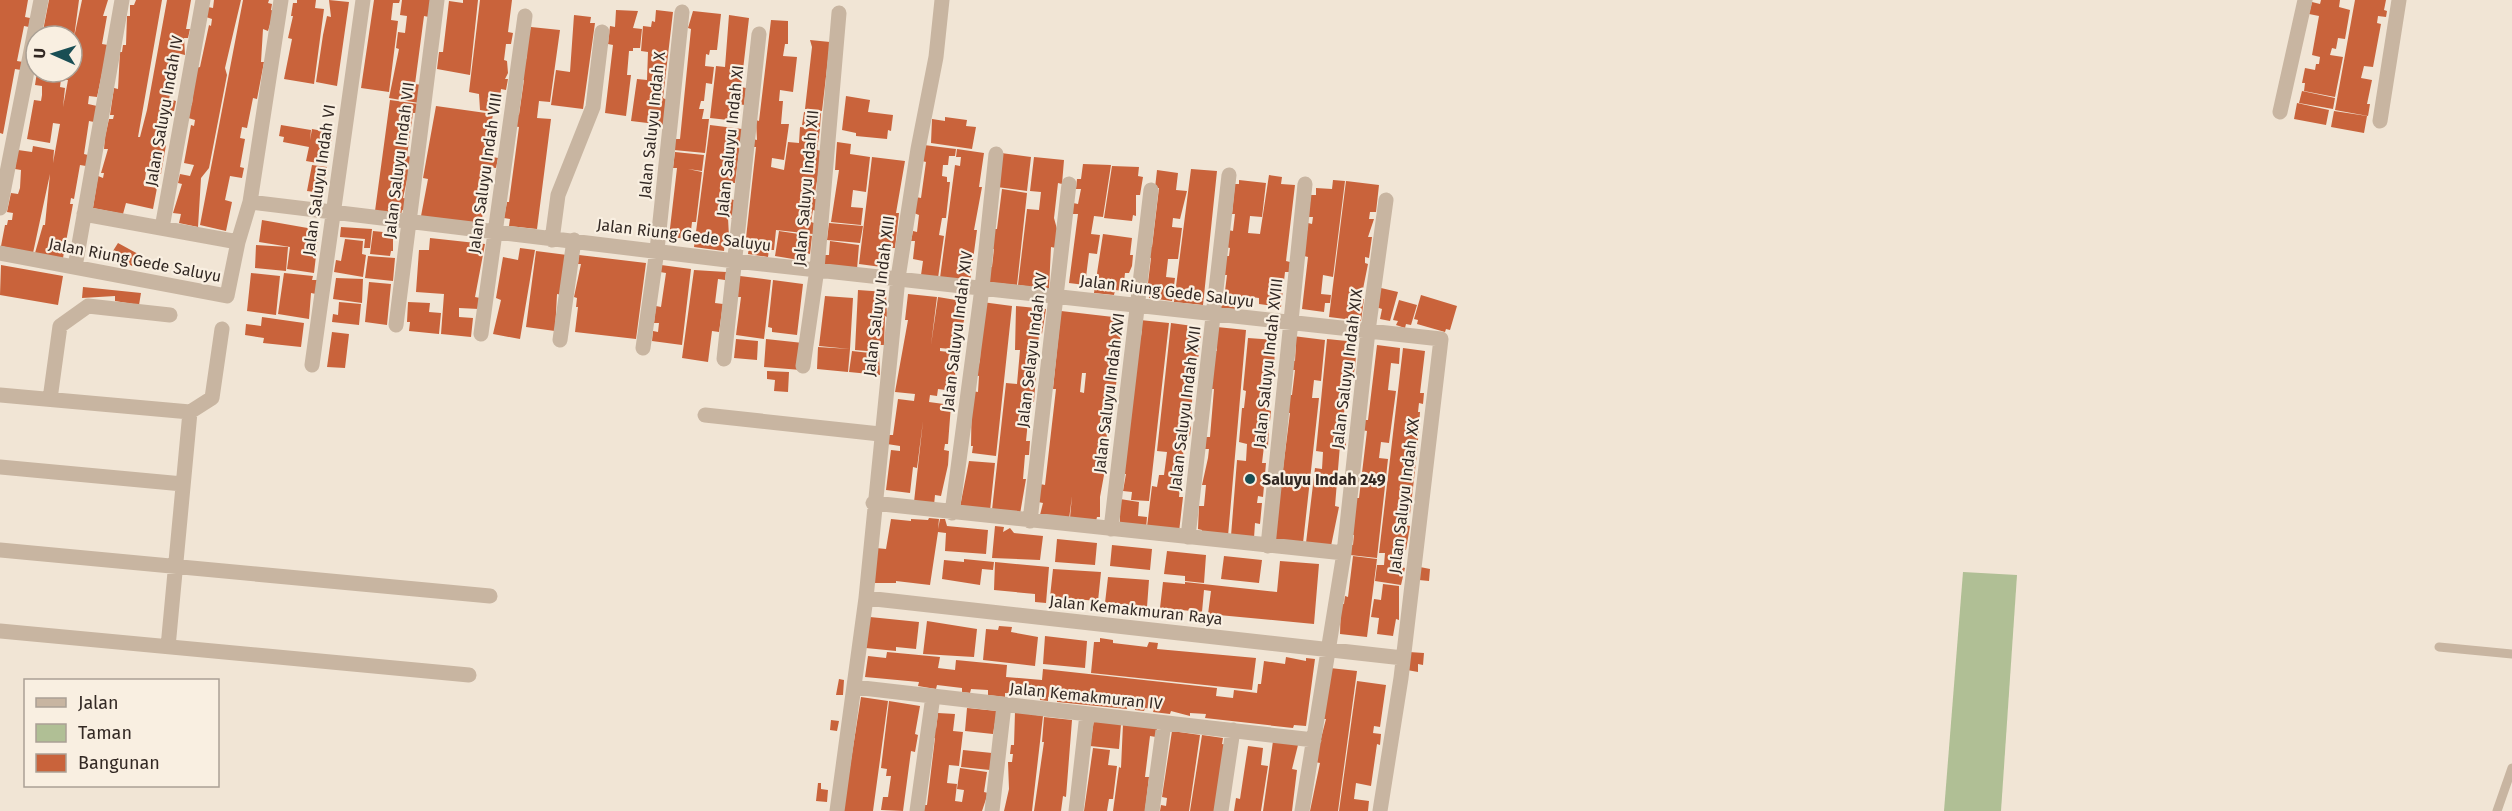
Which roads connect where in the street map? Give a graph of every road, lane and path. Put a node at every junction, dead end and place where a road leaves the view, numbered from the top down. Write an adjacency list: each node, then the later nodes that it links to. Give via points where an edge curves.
1 (41, 0): 24 (street)
2 (122, 0): 26 (street)
3 (203, 0): 28 (street, Jalan Saluyu Indah IV)
4 (281, 0): 23 (street)
5 (363, 0): 25 (street, Jalan Saluyu Indah VI)
6 (437, 0): 27 (street, Jalan Saluyu Indah VII)
7 (942, 0): 38 (street, Jalan Saluyu Indah XIII)
8 (2305, 0): 15 (street)
9 (2398, 0): 16 (street)
10 (682, 12): 33 (street, Jalan Saluyu Indah X)
11 (839, 13): 37 (street, Jalan Saluyu Indah XII)
12 (525, 16): 29 (street, Jalan Saluyu Indah VIII)
13 (602, 32): 30 (street, via 593,107 558,195)
14 (759, 34): 35 (street, Jalan Saluyu Indah XI)
15 (2280, 112)
16 (2380, 121)
17 (996, 154): 39 (street, Jalan Saluyu Indah XIV)
18 (1229, 175): 42 (street, Jalan Saluyu Indah XVII)
19 (1070, 184): 40 (street, Jalan Selayu Indah XV)
20 (1305, 184): 44 (street, Jalan Saluyu Indah XVIII)
21 (1151, 190): 41 (street, Jalan Saluyu Indah XVI)
22 (1386, 200): 47 (street, Jalan Saluyu Indah XIX)
23 (250, 202): 25 (street, Jalan Riung Gede Saluyu); 32 (street, Jalan Riung Gede Saluyu)
24 (0, 208)
25 (332, 211): 27 (street, Jalan Riung Gede Saluyu); 53 (street, Jalan Saluyu Indah VI)
26 (84, 214): 28 (street); 36 (street)
27 (410, 221): 29 (street, Jalan Riung Gede Saluyu); 45 (street, Jalan Saluyu Indah VII)
28 (162, 228): 32 (street)
29 (495, 231): 30 (street, Jalan Riung Gede Saluyu); 48 (street, Jalan Saluyu Indah VIII)
30 (552, 240): 31 (street, Jalan Riung Gede Saluyu)
31 (574, 240): 33 (street, Jalan Riung Gede Saluyu); 50 (street)
32 (238, 242): 36 (street, Jalan Riung Gede Saluyu, via 227,296)
33 (657, 250): 35 (street, Jalan Riung Gede Saluyu); 51 (street, Jalan Saluyu Indah X)
34 (0, 254): 36 (street, Jalan Riung Gede Saluyu)
35 (735, 261): 37 (street, Jalan Riung Gede Saluyu); 52 (street, Jalan Saluyu Indah XI)
36 (75, 267)
37 (817, 269): 38 (street, Jalan Riung Gede Saluyu); 54 (street, Jalan Saluyu Indah XII)
38 (898, 278): 39 (street, Jalan Riung Gede Saluyu); 59 (street, Jalan Saluyu Indah XIII)
39 (982, 288): 40 (street, Jalan Riung Gede Saluyu); 63 (street, Jalan Saluyu Indah XIV)
40 (1057, 296): 41 (street, Jalan Riung Gede Saluyu); 64 (street, Jalan Selayu Indah XV)
41 (1137, 306): 42 (street, Jalan Riung Gede Saluyu); 65 (street, Jalan Saluyu Indah XVI)
42 (1214, 314): 44 (street, Jalan Riung Gede Saluyu); 66 (street, Jalan Saluyu Indah XVII)
43 (170, 315): 56 (street, via 88,306 60,326)
44 (1290, 323): 47 (street, Jalan Riung Gede Saluyu); 67 (street, Jalan Saluyu Indah XVIII)
45 (396, 325)
46 (222, 329): 57 (street, via 212,398)
47 (1368, 331): 49 (street, Jalan Riung Gede Saluyu); 69 (street, Jalan Saluyu Indah XIX)
48 (481, 334)
49 (1440, 339): 78 (street, Jalan Saluyu Indah XX)
50 (560, 340)
51 (643, 348)
52 (724, 359)
53 (312, 365)
54 (803, 366)
55 (0, 395): 56 (street)
56 (50, 399): 57 (street)
57 (190, 412): 61 (street)
58 (705, 415): 59 (street)
59 (880, 435): 62 (street, Jalan Saluyu Indah XIII)
60 (0, 467): 61 (street)
61 (183, 484): 70 (street)
62 (873, 503): 63 (street); 72 (street, Jalan Saluyu Indah XIII)
63 (952, 513): 64 (street)
64 (1030, 521): 65 (street)
65 (1111, 529): 66 (street)
66 (1188, 537): 67 (street)
67 (1268, 546): 69 (street)
68 (0, 550): 70 (street)
69 (1344, 554): 76 (street, Jalan Saluyu Indah XIX)
70 (176, 567): 71 (street); 74 (street)
71 (490, 596)
72 (866, 598): 76 (street, Jalan Kemakmuran Raya); 80 (street, Jalan Saluyu Indah XIII)
73 (0, 631): 74 (street)
74 (168, 646): 79 (street)
75 (2439, 647): 77 (lane)
76 (1328, 650): 78 (street, Jalan Kemakmuran Raya); 86 (street, Jalan Saluyu Indah XIX)
77 (2512, 654)
78 (1402, 658): 95 (street, Jalan Saluyu Indah XX)
79 (469, 675)
80 (854, 687): 81 (street, Jalan Kemakmuran IV); 88 (street, Jalan Saluyu Indah XIII)
81 (933, 696): 82 (street, Jalan Kemakmuran IV); 89 (street)
82 (1005, 705): 83 (street, Jalan Kemakmuran IV); 90 (street)
83 (1088, 714): 84 (street, Jalan Kemakmuran IV); 91 (street)
84 (1164, 723): 85 (street, Jalan Kemakmuran IV); 92 (street)
85 (1233, 730): 86 (street, Jalan Kemakmuran IV); 93 (street)
86 (1314, 740): 94 (street, Jalan Saluyu Indah XIX)
87 (2512, 768): 96 (lane)
88 (837, 811)
89 (918, 811)
90 (992, 811)
91 (1076, 811)
92 (1152, 811)
93 (1221, 811)
94 (1302, 811)
95 (1380, 811)
96 (2498, 811)

